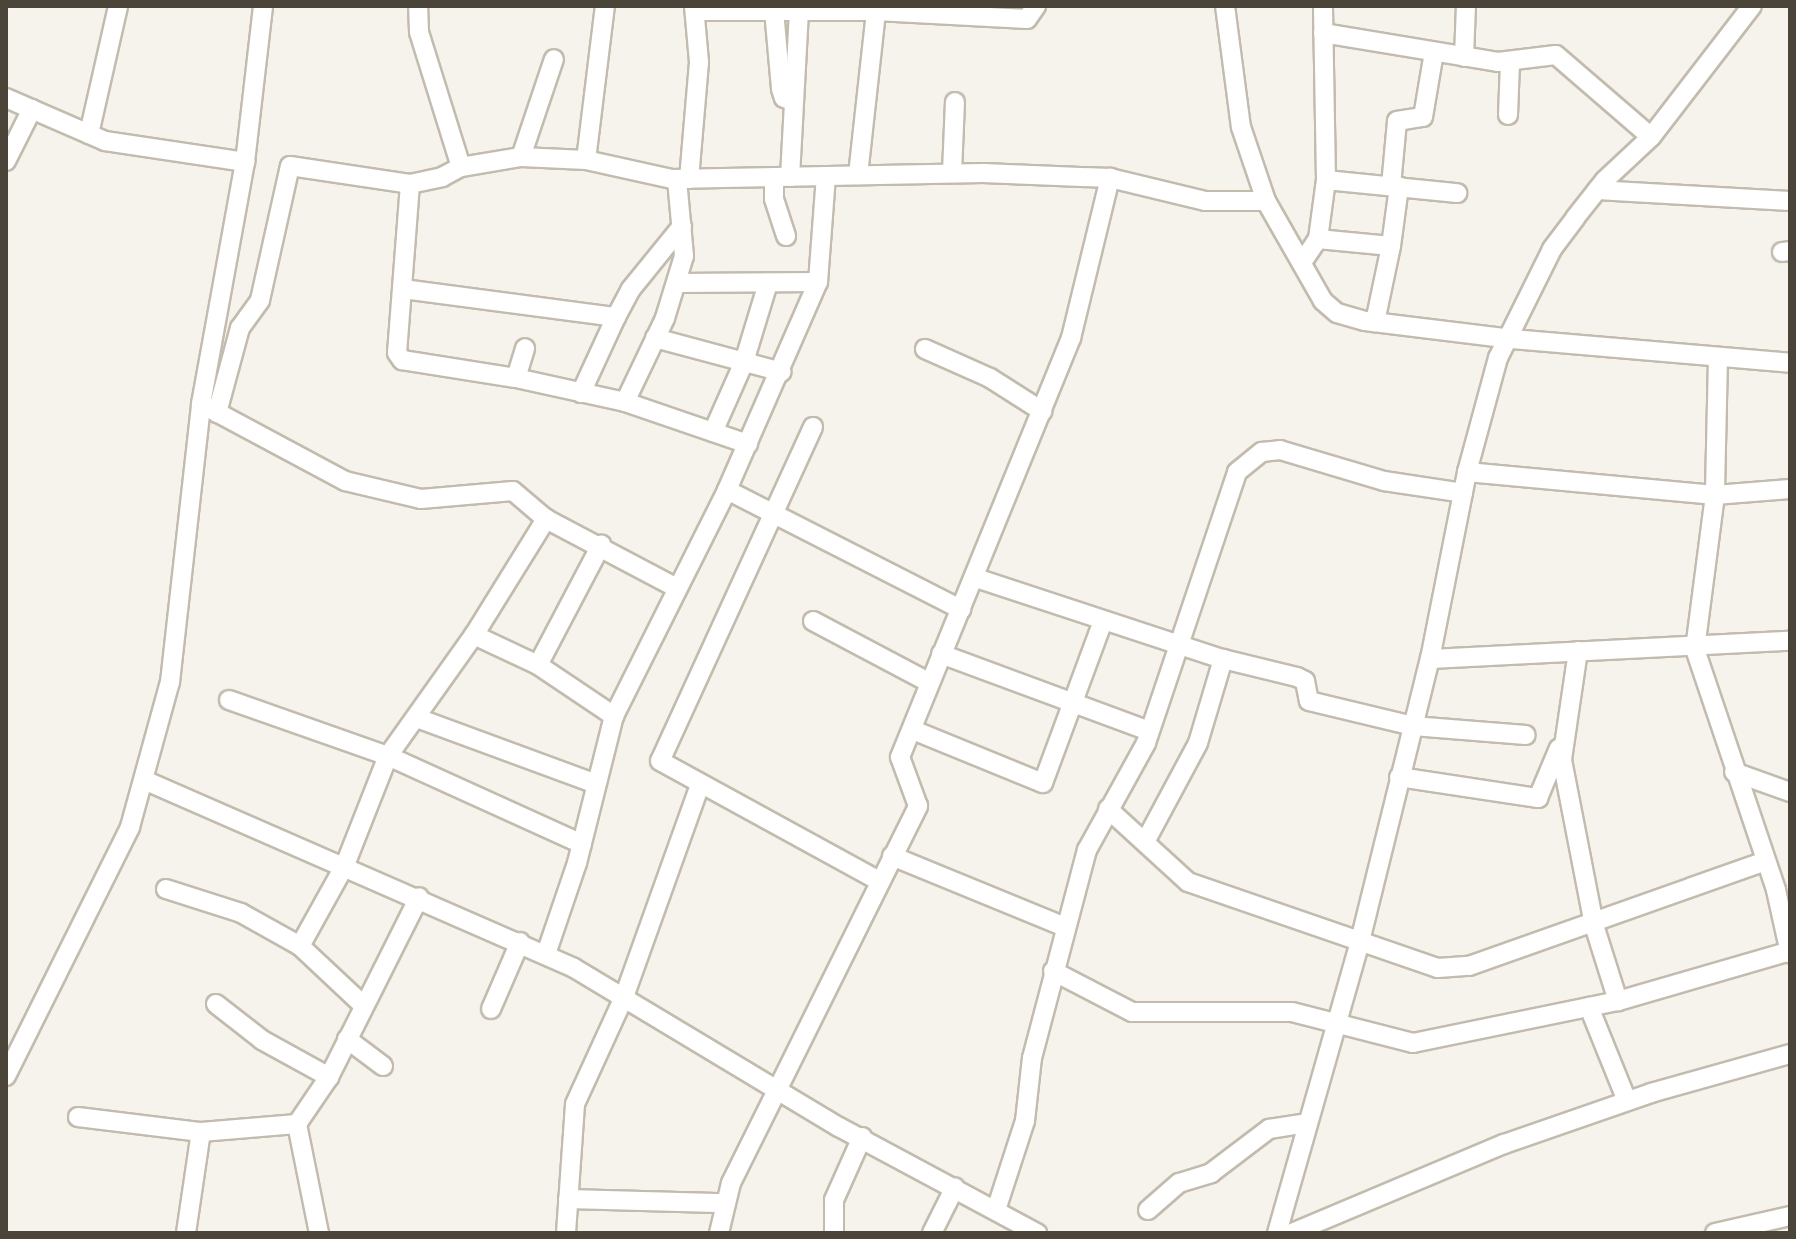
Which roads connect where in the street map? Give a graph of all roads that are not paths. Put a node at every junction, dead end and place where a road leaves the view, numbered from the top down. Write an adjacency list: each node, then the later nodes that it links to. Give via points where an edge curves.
1 (118, 6): 25 (street)
2 (263, 6): 30 (street)
3 (418, 6): 31 (street, via 419,32)
4 (605, 6): 28 (street)
5 (1036, 6): 12 (street, via 1027,19)
6 (1225, 6): 43 (street, via 1241,127)
7 (1323, 6): 15 (street)
8 (1466, 6): 17 (street)
9 (1752, 6): 26 (street)
10 (695, 8): 13 (street); 37 (street, via 699,62)
11 (799, 9): 13 (street); 14 (street); 21 (street)
12 (908, 9): 14 (street)
13 (774, 10): 21 (street, via 781,89 784,98)
14 (876, 11): 33 (street)
15 (1323, 33): 16 (street); 38 (street)
16 (1434, 52): 17 (street); 40 (street, via 1423,117 1397,121)
17 (1464, 57): 19 (street)
18 (554, 59): 27 (street)
19 (1510, 62): 24 (street); 26 (street, via 1556,55)
20 (6, 98): 23 (street)
21 (794, 101): 35 (street)
22 (955, 102): 32 (street)
23 (32, 109): 25 (street); 29 (street)
24 (1508, 115)
25 (89, 134): 30 (street, via 105,141)
26 (1651, 137): 41 (street)
27 (521, 157): 28 (street); 31 (street)
28 (586, 160): 37 (street)
29 (6, 161)
30 (245, 162): 67 (street)
31 (461, 167): 39 (street)
32 (952, 173): 33 (street); 36 (street)
33 (858, 175): 34 (street)
34 (826, 176): 35 (street); 50 (street)
35 (782, 177): 37 (street); 46 (street, via 774,199)
36 (1110, 178): 43 (street, via 1205,201); 68 (street, via 1071,338)
37 (683, 179): 45 (street)
38 (1326, 180): 40 (street); 47 (street)
39 (410, 184): 53 (street); 67 (street, via 290,166 260,300 240,328)
40 (1395, 186): 42 (street); 48 (street)
41 (1597, 190): 44 (street); 57 (street, via 1552,249)
42 (1457, 193)
43 (1266, 201): 49 (street)
44 (1790, 201)
45 (682, 226): 51 (street, via 684,256); 54 (street, via 631,289)
46 (786, 236)
47 (1318, 239): 48 (street); 49 (street)
48 (1391, 246): 55 (street)
49 (1303, 261): 55 (street, via 1331,308 1346,317)
50 (818, 282): 52 (street); 63 (street)
51 (677, 283): 52 (street); 56 (street)
52 (768, 283): 61 (street)
53 (403, 289): 54 (street); 64 (street, via 397,353 402,360)
54 (616, 317): 65 (street)
55 (1375, 322): 57 (street)
56 (655, 338): 61 (street); 66 (street)
57 (1512, 339): 60 (street); 72 (street, via 1498,358 1485,395)
58 (525, 348): 64 (street)
59 (925, 349): 68 (street, via 990,378)
60 (1718, 358): 62 (street); 76 (street)
61 (744, 362): 63 (street); 70 (street)
62 (1790, 363)
63 (782, 372): 71 (street)
64 (516, 378): 65 (street)
65 (581, 393): 66 (street)
66 (625, 402): 70 (street)
67 (209, 408): 78 (street, via 345,481 421,499 513,491); 107 (street, via 170,682)
68 (1042, 411): 80 (street)
69 (813, 427): 77 (street)
70 (713, 432): 71 (street)
71 (748, 444): 74 (street)
72 (1467, 472): 75 (street); 76 (street)
73 (1790, 489): 76 (street)
74 (727, 490): 77 (street); 81 (street)
75 (1463, 493): 87 (street, via 1400,485 1280,450 1248,459 1231,485); 92 (street)
76 (1715, 495): 88 (street)
77 (770, 513): 82 (street); 109 (street, via 660,756 663,764)
78 (546, 519): 79 (street); 85 (street)
79 (601, 545): 81 (street); 93 (street)
80 (976, 578): 82 (street); 84 (street)
81 (677, 588): 97 (street)
82 (961, 609): 90 (street)
83 (813, 621): 94 (street)
84 (1103, 621): 87 (street); 96 (street)
85 (474, 635): 93 (street); 98 (street)
86 (1790, 641): 88 (street)
87 (1177, 645): 91 (street); 101 (street)
88 (1695, 649): 89 (street); 105 (street)
89 (1578, 651): 92 (street); 103 (street)
90 (941, 654): 94 (street); 96 (street)
91 (1223, 659): 99 (street, via 1303,679 1309,701); 112 (street, via 1198,743)
92 (1430, 659): 99 (street)
93 (538, 665): 97 (street)
94 (930, 683): 100 (street)
95 (229, 700): 104 (street)
96 (1073, 706): 100 (street, via 1040,784); 101 (street)
97 (614, 716): 108 (street)
98 (417, 718): 104 (street); 108 (street)
99 (1413, 726): 102 (street); 106 (street)
100 (913, 730): 114 (street, via 900,769 918,806)
101 (1149, 731): 111 (street)
102 (1526, 735)
103 (1561, 745): 106 (street, via 1538,798); 121 (street)
104 (388, 756): 113 (street); 116 (street)
105 (1734, 772): 110 (street); 115 (street)
106 (1399, 777): 123 (street)
107 (144, 780): 116 (street); 139 (street, via 104,884)
108 (596, 784): 113 (street)
109 (700, 785): 117 (street); 129 (street)
110 (1790, 792)
111 (1108, 809): 112 (street); 122 (street, via 1087,850)
112 (1145, 842): 123 (street, via 1188,882)
113 (582, 844): 127 (street)
114 (892, 856): 117 (street); 122 (street)
115 (1765, 861): 120 (street); 121 (street)
116 (345, 865): 119 (street); 125 (street)
117 (879, 881): 141 (street)
118 (166, 889): 125 (street, via 241,913)
119 (419, 897): 124 (street); 132 (street)
120 (1786, 910): 126 (street)
121 (1594, 925): 123 (street, via 1455,969); 130 (street)
122 (1065, 927): 128 (street)
123 (1360, 941): 135 (street)
124 (520, 942): 127 (street); 134 (street)
125 (300, 946): 132 (street)
126 (1790, 952): 130 (street)
127 (546, 954): 129 (street)
128 (1053, 971): 135 (street, via 1132,1012 1275,1010); 151 (street, via 1032,1058 1025,1121)
129 (624, 997): 141 (street); 149 (street, via 575,1104)
130 (1618, 1001): 133 (street)
131 (216, 1004): 140 (street, via 262,1040)
132 (362, 1004): 136 (street)
133 (1589, 1007): 135 (street, via 1413,1043); 142 (street)
134 (491, 1009)
135 (1334, 1022): 144 (street)
136 (347, 1039): 138 (street); 140 (street)
137 (1790, 1054): 142 (street)
138 (383, 1066)
139 (6, 1076)
140 (329, 1077): 145 (street)
141 (780, 1091): 147 (street); 150 (street, via 731,1183)
142 (1627, 1101): 162 (street, via 1504,1144)
143 (78, 1117): 146 (street)
144 (1307, 1123): 152 (street, via 1256,1136 1220,1167 1185,1180); 161 (street)
145 (297, 1124): 146 (street); 155 (street)
146 (201, 1132): 154 (street)
147 (862, 1137): 148 (street); 158 (street, via 834,1200)
148 (955, 1187): 151 (street); 159 (street)
149 (568, 1199): 150 (street); 156 (street)
150 (726, 1203): 157 (street)
151 (996, 1210): 160 (street)
152 (1148, 1210)
153 (1790, 1216): 163 (street)
154 (186, 1233)
155 (319, 1233)
156 (566, 1233)
157 (719, 1233)
158 (834, 1233)
159 (932, 1233)
160 (1037, 1233)
161 (1277, 1233)
162 (1292, 1233)
163 (1715, 1233)

